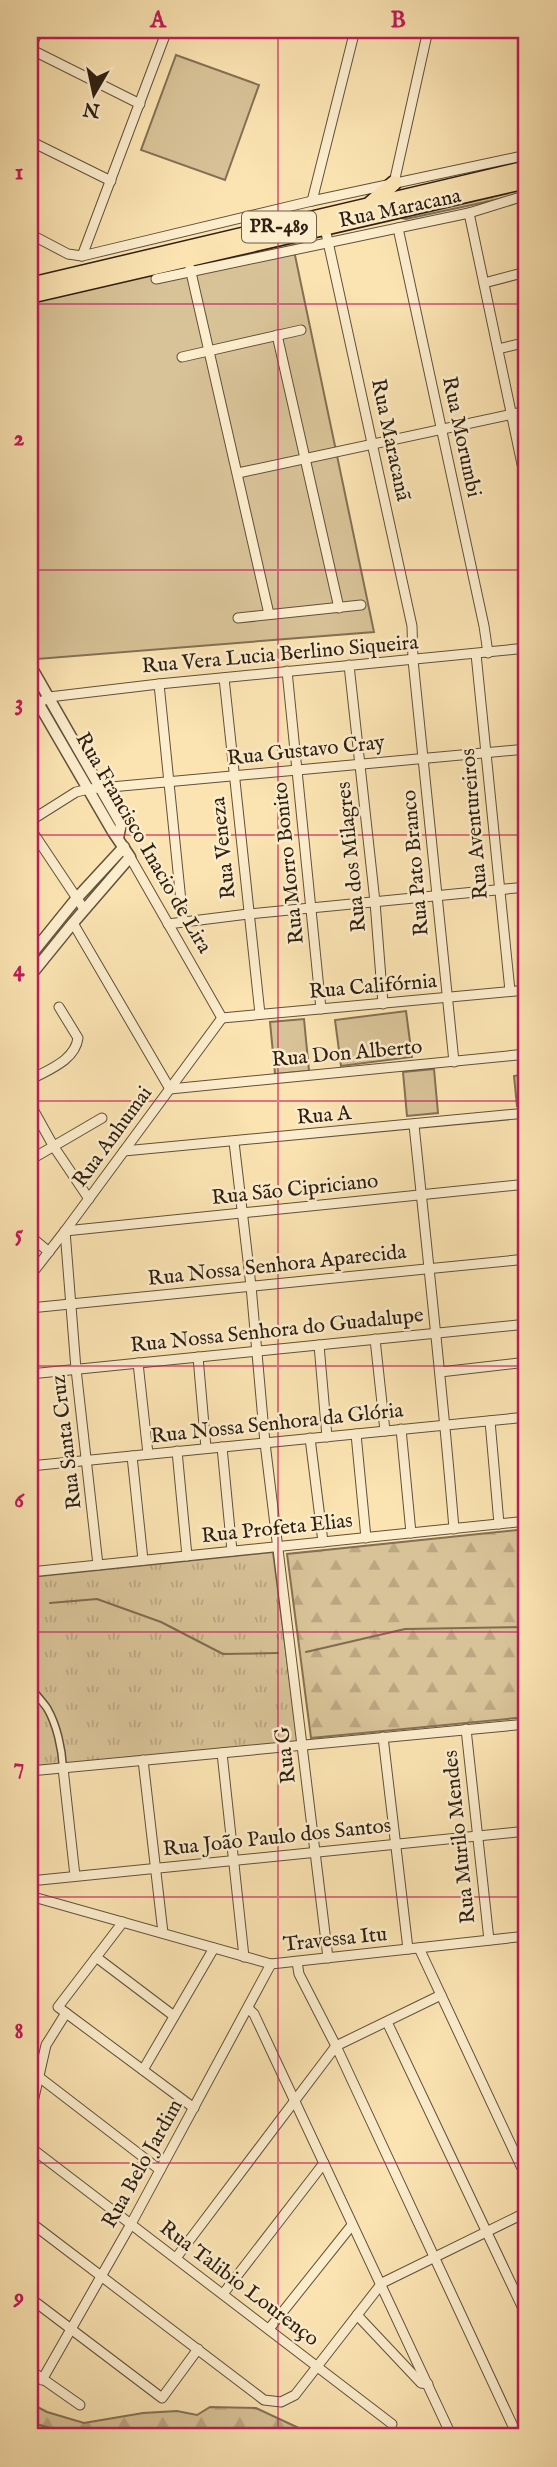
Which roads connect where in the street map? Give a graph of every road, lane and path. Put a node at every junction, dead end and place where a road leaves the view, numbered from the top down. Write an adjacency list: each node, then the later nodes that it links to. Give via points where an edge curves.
1 (38, 30): 5 (street)
2 (167, 30): 6 (street)
3 (355, 30): 14 (street)
4 (428, 30): 12 (street)
5 (30, 48): 6 (street)
6 (141, 104): 10 (street)
7 (30, 141): 10 (street)
8 (527, 155): 12 (street)
9 (527, 168): 15 (main road, PR-489 / PR-489)
10 (111, 181): 20 (street)
11 (527, 181): 19 (main road, PR-489 / PR-489)
12 (394, 183): 14 (street); 15 (main road)
13 (527, 195): 16 (street, Rua Maracana)
14 (312, 201): 20 (street)
15 (368, 206): 25 (main road, PR-489 / PR-489)
16 (469, 213): 17 (street, Rua Maracana); 24 (street)
17 (398, 228): 19 (street, Rua Maracana); 35 (street, Rua Morumbi)
18 (30, 233): 20 (street, via 68,254)
19 (327, 235): 21 (main road, PR-489 / PR-489); 36 (street, Rua Maracanã)
20 (82, 256)
21 (189, 266): 23 (street); 26 (main road, PR-489 / PR-489); 31 (street)
22 (526, 272): 24 (street)
23 (156, 279)
24 (484, 283): 30 (street)
25 (30, 285)
26 (30, 296)
27 (301, 330): 28 (street)
28 (278, 335): 31 (street); 37 (street)
29 (527, 342): 30 (street)
30 (498, 349): 34 (street)
31 (210, 351): 32 (street); 38 (street)
32 (182, 356)
33 (527, 411): 34 (street)
34 (512, 414): 35 (street); 39 (street)
35 (441, 429): 36 (street); 45 (street, Rua Morumbi)
36 (373, 443): 37 (street); 47 (street, Rua Maracanã, via 412,626)
37 (306, 458): 38 (street); 41 (street)
38 (238, 473): 42 (street)
39 (527, 482)
40 (361, 605): 41 (street)
41 (339, 608): 42 (street)
42 (270, 614): 43 (street)
43 (237, 618)
44 (527, 648): 45 (street, Rua Vera Lucia Berlino Siqueira)
45 (488, 653): 46 (street, Rua Vera Lucia Berlino Siqueira)
46 (475, 654): 47 (street, Rua Vera Lucia Berlino Siqueira); 57 (street, Rua Aventureiros)
47 (413, 660): 49 (street, Rua Vera Lucia Berlino Siqueira); 58 (street, Rua Pato Branco)
48 (30, 665): 54 (street)
49 (349, 665): 50 (street, Rua Vera Lucia Berlino Siqueira); 59 (street, Rua dos Milagres)
50 (287, 671): 51 (street, Rua Vera Lucia Berlino Siqueira); 60 (street, Rua Morro Bonito)
51 (224, 678): 52 (street, Rua Vera Lucia Berlino Siqueira); 61 (street, Rua Veneza)
52 (159, 684): 54 (street, Rua Vera Lucia Berlino Siqueira); 62 (street)
53 (30, 689): 55 (street, Rua Francisco Inacio de Lira)
54 (49, 697): 55 (street, Rua Vera Lucia Berlino Siqueira); 63 (street)
55 (34, 706): 63 (street, Rua Francisco Inacio de Lira)
56 (527, 749): 57 (street, Rua Gustavo Cray)
57 (486, 753): 58 (street, Rua Gustavo Cray); 69 (street, Rua Aventureiros)
58 (424, 758): 59 (street, Rua Gustavo Cray); 70 (street, Rua Pato Branco)
59 (360, 763): 60 (street, Rua Gustavo Cray); 72 (street, Rua dos Milagres)
60 (297, 770): 61 (street, Rua Gustavo Cray); 73 (street, Rua Morro Bonito)
61 (235, 776): 62 (street, Rua Gustavo Cray); 75 (street, Rua Veneza)
62 (171, 782): 63 (street, Rua Gustavo Cray); 76 (street)
63 (95, 788): 64 (street, via 76,792); 66 (street, Rua Francisco Inacio de Lira)
64 (30, 821)
65 (30, 828): 71 (street)
66 (121, 842): 67 (street, Rua Francisco Inacio de Lira); 71 (street)
67 (130, 857): 74 (street); 78 (street, Rua Francisco Inacio de Lira)
68 (527, 887): 69 (street)
69 (498, 890): 70 (street); 81 (street, Rua Aventureiros)
70 (436, 896): 72 (street); 82 (street, Rua Pato Branco)
71 (76, 899): 74 (street); 79 (street)
72 (375, 902): 73 (street); 83 (street, Rua dos Milagres)
73 (311, 908): 75 (street); 85 (street, Rua Morro Bonito)
74 (84, 909): 77 (street)
75 (248, 914): 76 (street); 86 (street, Rua Veneza)
76 (183, 921): 78 (street)
77 (73, 923): 79 (street); 91 (street)
78 (168, 924): 87 (street, Rua Francisco Inacio de Lira)
79 (31, 965)
80 (527, 990): 81 (street, Rua Califórnia)
81 (510, 991): 82 (street, Rua Califórnia)
82 (447, 998): 83 (street, Rua Califórnia); 89 (street, Rua Pato Branco)
83 (383, 1004): 85 (street, Rua Califórnia)
84 (59, 1007): 90 (street, via 78,1038 77,1044 67,1059)
85 (321, 1009): 86 (street, Rua Califórnia)
86 (260, 1014): 87 (street, Rua Califórnia)
87 (222, 1018): 91 (street, Rua Anhumai)
88 (527, 1054): 89 (street, Rua Don Alberto)
89 (454, 1062): 91 (street, Rua Don Alberto)
90 (30, 1080)
91 (170, 1089): 98 (street, Rua Anhumai)
92 (30, 1104): 97 (street)
93 (527, 1113): 95 (street, Rua A)
94 (102, 1118): 97 (street)
95 (414, 1125): 96 (street, Rua A); 101 (street)
96 (234, 1142): 98 (street, Rua A); 103 (street, Rua G)
97 (54, 1147): 99 (street); 102 (street)
98 (124, 1152): 102 (street, Rua Anhumai)
99 (30, 1160)
100 (527, 1184): 101 (street, Rua São Cipriciano)
101 (421, 1195): 103 (street, Rua São Cipriciano); 108 (street)
102 (89, 1199): 104 (street, Rua Anhumai)
103 (243, 1213): 104 (street, Rua São Cipriciano); 110 (street, Rua G)
104 (65, 1231): 106 (street, Rua Anhumai); 111 (street, Rua Santa Cruz)
105 (30, 1236): 106 (street)
106 (49, 1252): 109 (street, Rua Anhumai)
107 (527, 1259): 108 (street, Rua Nossa Senhora Aparecida)
108 (428, 1269): 110 (street, Rua Nossa Senhora Aparecida); 114 (street)
109 (30, 1276)
110 (251, 1286): 111 (street, Rua Nossa Senhora Aparecida); 117 (street, Rua G)
111 (70, 1304): 112 (street, Rua Nossa Senhora Aparecida); 121 (street, Rua Santa Cruz)
112 (30, 1308)
113 (527, 1324): 114 (street, Rua Nossa Senhora do Guadalupe)
114 (434, 1333): 115 (street, Rua Nossa Senhora do Guadalupe); 122 (street)
115 (375, 1339): 116 (street, Rua Nossa Senhora do Guadalupe); 128 (street)
116 (319, 1345): 117 (street, Rua Nossa Senhora do Guadalupe); 130 (street)
117 (257, 1351): 118 (street, Rua Nossa Senhora do Guadalupe); 132 (street, Rua G)
118 (198, 1357): 120 (street, Rua Nossa Senhora do Guadalupe); 134 (street)
119 (527, 1362): 122 (street)
120 (138, 1363): 121 (street, Rua Nossa Senhora do Guadalupe); 136 (street)
121 (76, 1369): 123 (street, Rua Nossa Senhora do Guadalupe); 138 (street, Rua Santa Cruz)
122 (440, 1372): 126 (street)
123 (30, 1374)
124 (527, 1417): 125 (street, Rua Nossa Senhora da Glória)
125 (490, 1420): 126 (street, Rua Nossa Senhora da Glória); 141 (street)
126 (446, 1425): 127 (street, Rua Nossa Senhora da Glória); 142 (street)
127 (401, 1429): 128 (street, Rua Nossa Senhora da Glória); 143 (street)
128 (384, 1431): 129 (street, Rua Nossa Senhora da Glória)
129 (356, 1434): 130 (street, Rua Nossa Senhora da Glória); 144 (street)
130 (327, 1437): 131 (street, Rua Nossa Senhora da Glória)
131 (310, 1438): 132 (street, Rua Nossa Senhora da Glória); 145 (street)
132 (265, 1443): 133 (street, Rua Nossa Senhora da Glória); 146 (street, Rua G)
133 (222, 1447): 134 (street, Rua Nossa Senhora da Glória); 147 (street)
134 (206, 1448): 135 (street, Rua Nossa Senhora da Glória)
135 (177, 1451): 136 (street, Rua Nossa Senhora da Glória); 148 (street)
136 (148, 1454): 137 (street, Rua Nossa Senhora da Glória)
137 (132, 1456): 138 (street, Rua Nossa Senhora da Glória); 149 (street)
138 (86, 1460): 139 (street, Rua Nossa Senhora da Glória); 150 (street, Rua Santa Cruz)
139 (30, 1466)
140 (527, 1521): 141 (street, Rua Profeta Elias)
141 (499, 1524): 142 (street, Rua Profeta Elias)
142 (454, 1529): 143 (street, Rua Profeta Elias)
143 (411, 1533): 144 (street, Rua Profeta Elias)
144 (366, 1538): 145 (street, Rua Profeta Elias)
145 (323, 1542): 146 (street, Rua Profeta Elias)
146 (278, 1547): 147 (street, Rua Profeta Elias); 156 (street, Rua G)
147 (232, 1551): 148 (street, Rua Profeta Elias)
148 (187, 1556): 149 (street, Rua Profeta Elias)
149 (143, 1560): 150 (street, Rua Profeta Elias)
150 (99, 1565): 151 (street, Rua Profeta Elias)
151 (30, 1572)
152 (30, 1686): 159 (street, via 52,1718)
153 (527, 1724): 154 (street)
154 (466, 1729): 155 (street); 162 (street, Rua Murilo Mendes)
155 (383, 1737): 156 (street); 163 (street)
156 (302, 1744): 157 (street); 164 (street, Rua G)
157 (222, 1753): 158 (street); 165 (street)
158 (143, 1760): 159 (street); 166 (street)
159 (63, 1768): 160 (street); 167 (street)
160 (30, 1771)
161 (527, 1831): 162 (street, Rua João Paulo dos Santos)
162 (478, 1836): 163 (street, Rua João Paulo dos Santos); 173 (street, Rua Murilo Mendes)
163 (396, 1844): 164 (street, Rua João Paulo dos Santos); 176 (street)
164 (315, 1852): 165 (street, Rua João Paulo dos Santos); 179 (street, Rua G)
165 (234, 1860): 166 (street, Rua João Paulo dos Santos); 178 (street)
166 (155, 1868): 167 (street, Rua João Paulo dos Santos); 171 (street)
167 (75, 1876): 168 (street, Rua João Paulo dos Santos)
168 (30, 1881)
169 (30, 1895): 170 (street, Travessa Itu)
170 (122, 1922): 171 (street, Travessa Itu); 177 (street)
171 (163, 1933): 174 (street, Travessa Itu)
172 (527, 1936): 173 (street, Travessa Itu)
173 (489, 1940): 175 (street, Travessa Itu)
174 (214, 1948): 178 (street, Travessa Itu); 185 (street)
175 (419, 1948): 176 (street, Travessa Itu); 182 (street)
176 (408, 1949): 179 (street, Travessa Itu)
177 (96, 1957): 184 (street); 185 (street)
178 (244, 1957): 181 (street, Travessa Itu)
179 (328, 1958): 180 (street, Travessa Itu)
180 (297, 1962): 181 (street, Travessa Itu); 187 (street)
181 (271, 1964): 183 (street, Rua Belo Jardim)
182 (441, 1996): 186 (street); 196 (street)
183 (248, 2008): 190 (street); 191 (street, Rua Belo Jardim)
184 (62, 2010): 188 (street); 189 (street)
185 (174, 2016): 188 (street)
186 (387, 2021): 187 (street); 201 (street)
187 (336, 2046): 190 (street); 202 (street)
188 (143, 2070): 191 (street)
189 (39, 2077): 192 (street); 195 (street)
190 (294, 2100): 194 (street); 203 (street)
191 (194, 2108): 195 (street, Rua Belo Jardim)
192 (30, 2115)
193 (30, 2147): 199 (street, Rua Talibio Lourenço)
194 (324, 2163): 200 (street); 206 (street)
195 (160, 2170): 199 (street, Rua Belo Jardim)
196 (527, 2179)
197 (527, 2212): 201 (street)
198 (30, 2221): 204 (street)
199 (131, 2224): 203 (street, Rua Talibio Lourenço); 204 (street, Rua Belo Jardim)
200 (352, 2225): 205 (street); 211 (street)
201 (487, 2231): 202 (street); 209 (street)
202 (435, 2257): 205 (street); 220 (street)
203 (176, 2258): 206 (street, Rua Talibio Lourenço)
204 (102, 2275): 210 (street, Rua Belo Jardim); 212 (street)
205 (382, 2283): 208 (street); 216 (street)
206 (223, 2294): 211 (street, Rua Talibio Lourenço)
207 (30, 2298): 210 (street)
208 (357, 2315): 213 (street); 216 (street, via 421,2383)
209 (527, 2317)
210 (72, 2329): 212 (street, via 162,2398); 215 (street, Rua Belo Jardim)
211 (270, 2329): 213 (street, Rua Talibio Lourenço)
212 (198, 2349): 213 (street, via 264,2400 281,2402 295,2395)
213 (318, 2366): 218 (street, Rua Talibio Lourenço)
214 (30, 2370): 215 (street)
215 (42, 2380): 217 (street)
216 (428, 2384): 219 (street)
217 (80, 2405)
218 (392, 2424)
219 (452, 2437)
220 (518, 2437)

